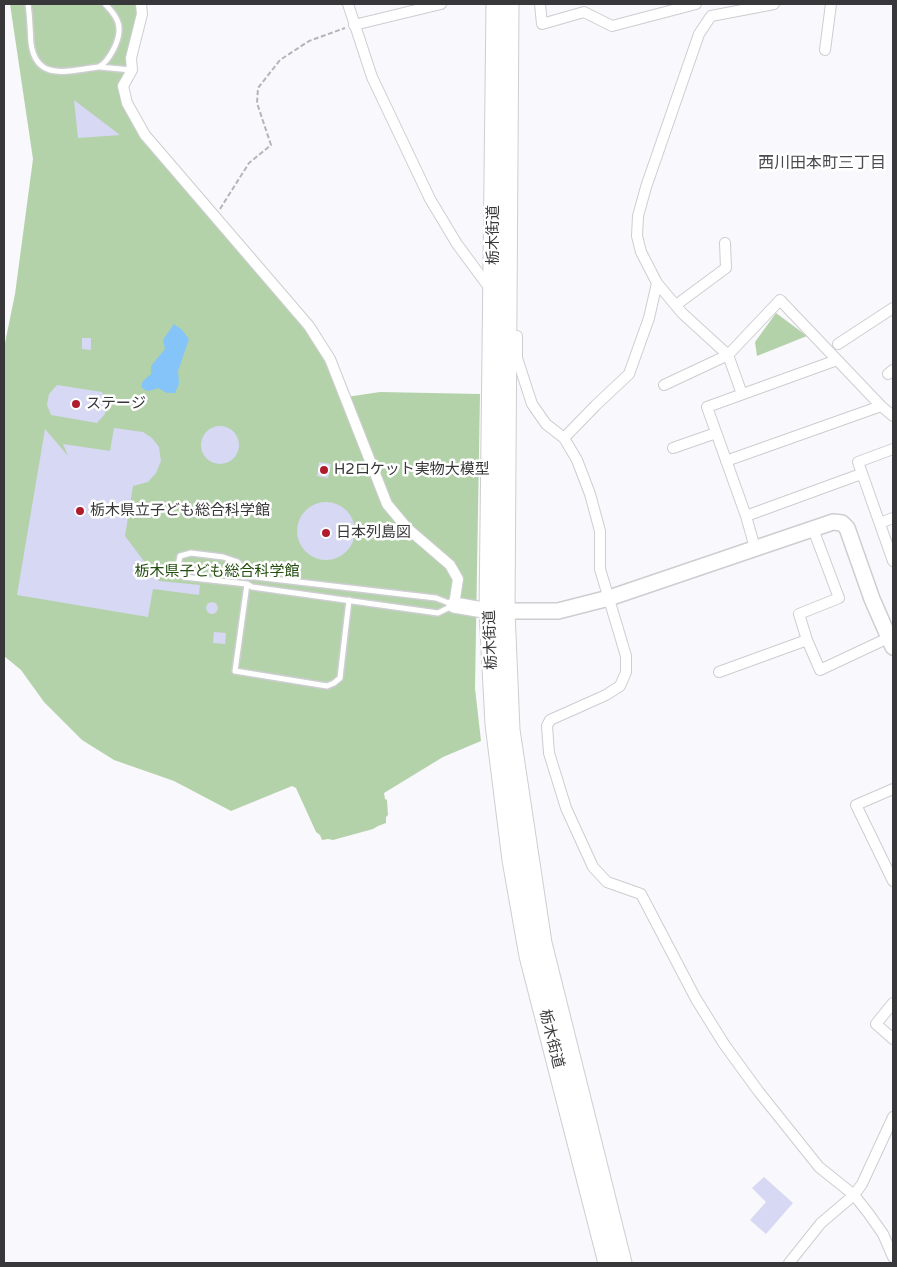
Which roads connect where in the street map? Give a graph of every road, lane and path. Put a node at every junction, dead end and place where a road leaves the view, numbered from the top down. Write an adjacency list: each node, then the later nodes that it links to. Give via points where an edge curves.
1 (28, 4): 16 (lane, via 32,54 43,68 52,71)
2 (105, 4): 16 (lane, via 114,14 119,28 111,54)
3 (141, 4): 17 (street, via 142,14 131,58)
4 (348, 4): 14 (street)
5 (441, 4): 14 (street)
6 (496, 4): 21 (highway, 栃木街道)
7 (509, 4): 48 (highway, 栃木街道)
8 (540, 4): 9 (street, via 542,24 584,12 612,26)
9 (696, 4)
10 (719, 4): 13 (street)
11 (774, 4): 13 (street)
12 (831, 4): 15 (street)
13 (723, 14): 20 (street, via 711,16 699,34 638,216 637,236 641,252)
14 (354, 24): 18 (path, via 309,41 280,60 258,88 257,102 271,145 249,163); 21 (street, via 372,77 430,199 457,244)
15 (824, 50)
16 (99, 67): 17 (lane)
17 (132, 70): 18 (street, via 123,86 127,103 145,135)
18 (215, 216): 47 (street, via 310,326 330,359 387,504 406,528 450,565 458,579)
19 (725, 244): 22 (street, via 726,268)
20 (658, 284): 22 (street); 33 (street, via 629,374)
21 (494, 294): 48 (highway, 栃木街道)
22 (676, 305): 26 (street)
23 (893, 308): 25 (street)
24 (517, 336): 33 (street, via 517,358 532,404 546,424)
25 (838, 344)
26 (728, 355): 27 (street, via 780,300); 28 (street); 29 (street)
27 (837, 360): 29 (street); 30 (street)
28 (664, 385)
29 (742, 394): 32 (street, via 707,407)
30 (881, 406): 31 (street); 36 (street)
31 (893, 416)
32 (716, 433): 34 (street); 36 (street)
33 (564, 438): 45 (street, via 577,460 590,494 600,531 600,569)
34 (673, 448)
35 (893, 449): 37 (street, via 858,462)
36 (726, 461): 38 (street)
37 (862, 474): 38 (street); 40 (street)
38 (746, 516): 42 (street)
39 (893, 518): 40 (street)
40 (880, 523): 43 (street)
41 (813, 529): 42 (street); 49 (street, via 839,598 799,614); 50 (street, via 833,522 842,523 847,528)
42 (755, 548): 45 (street)
43 (893, 561)
44 (247, 584): 46 (lane); 46 (lane, via 235,671 327,686 340,678); 47 (lane, via 184,577 177,570 180,556 191,553 223,557 238,562 246,576 436,598)
45 (609, 598): 48 (street, via 558,611); 57 (street, via 626,656 626,672 620,686 550,720 547,726 549,753 566,808 593,867 607,882 641,894 696,999 724,1044 819,1167)
46 (349, 600): 47 (lane, via 438,613)
47 (454, 605): 48 (street)
48 (497, 611): 59 (highway, 栃木街道, via 495,724 512,860 529,956); 60 (highway, 栃木街道, via 510,730 542,943)
49 (807, 640): 50 (street, via 820,670); 51 (street)
50 (891, 643)
51 (718, 672)
52 (893, 789): 53 (street, via 856,805)
53 (893, 881)
54 (893, 1003): 55 (street, via 876,1024)
55 (893, 1039)
56 (893, 1117): 57 (street)
57 (854, 1195): 58 (street, via 882,1234); 61 (street, via 821,1223)
58 (893, 1257)
59 (608, 1263)
60 (622, 1263)
61 (789, 1263)

